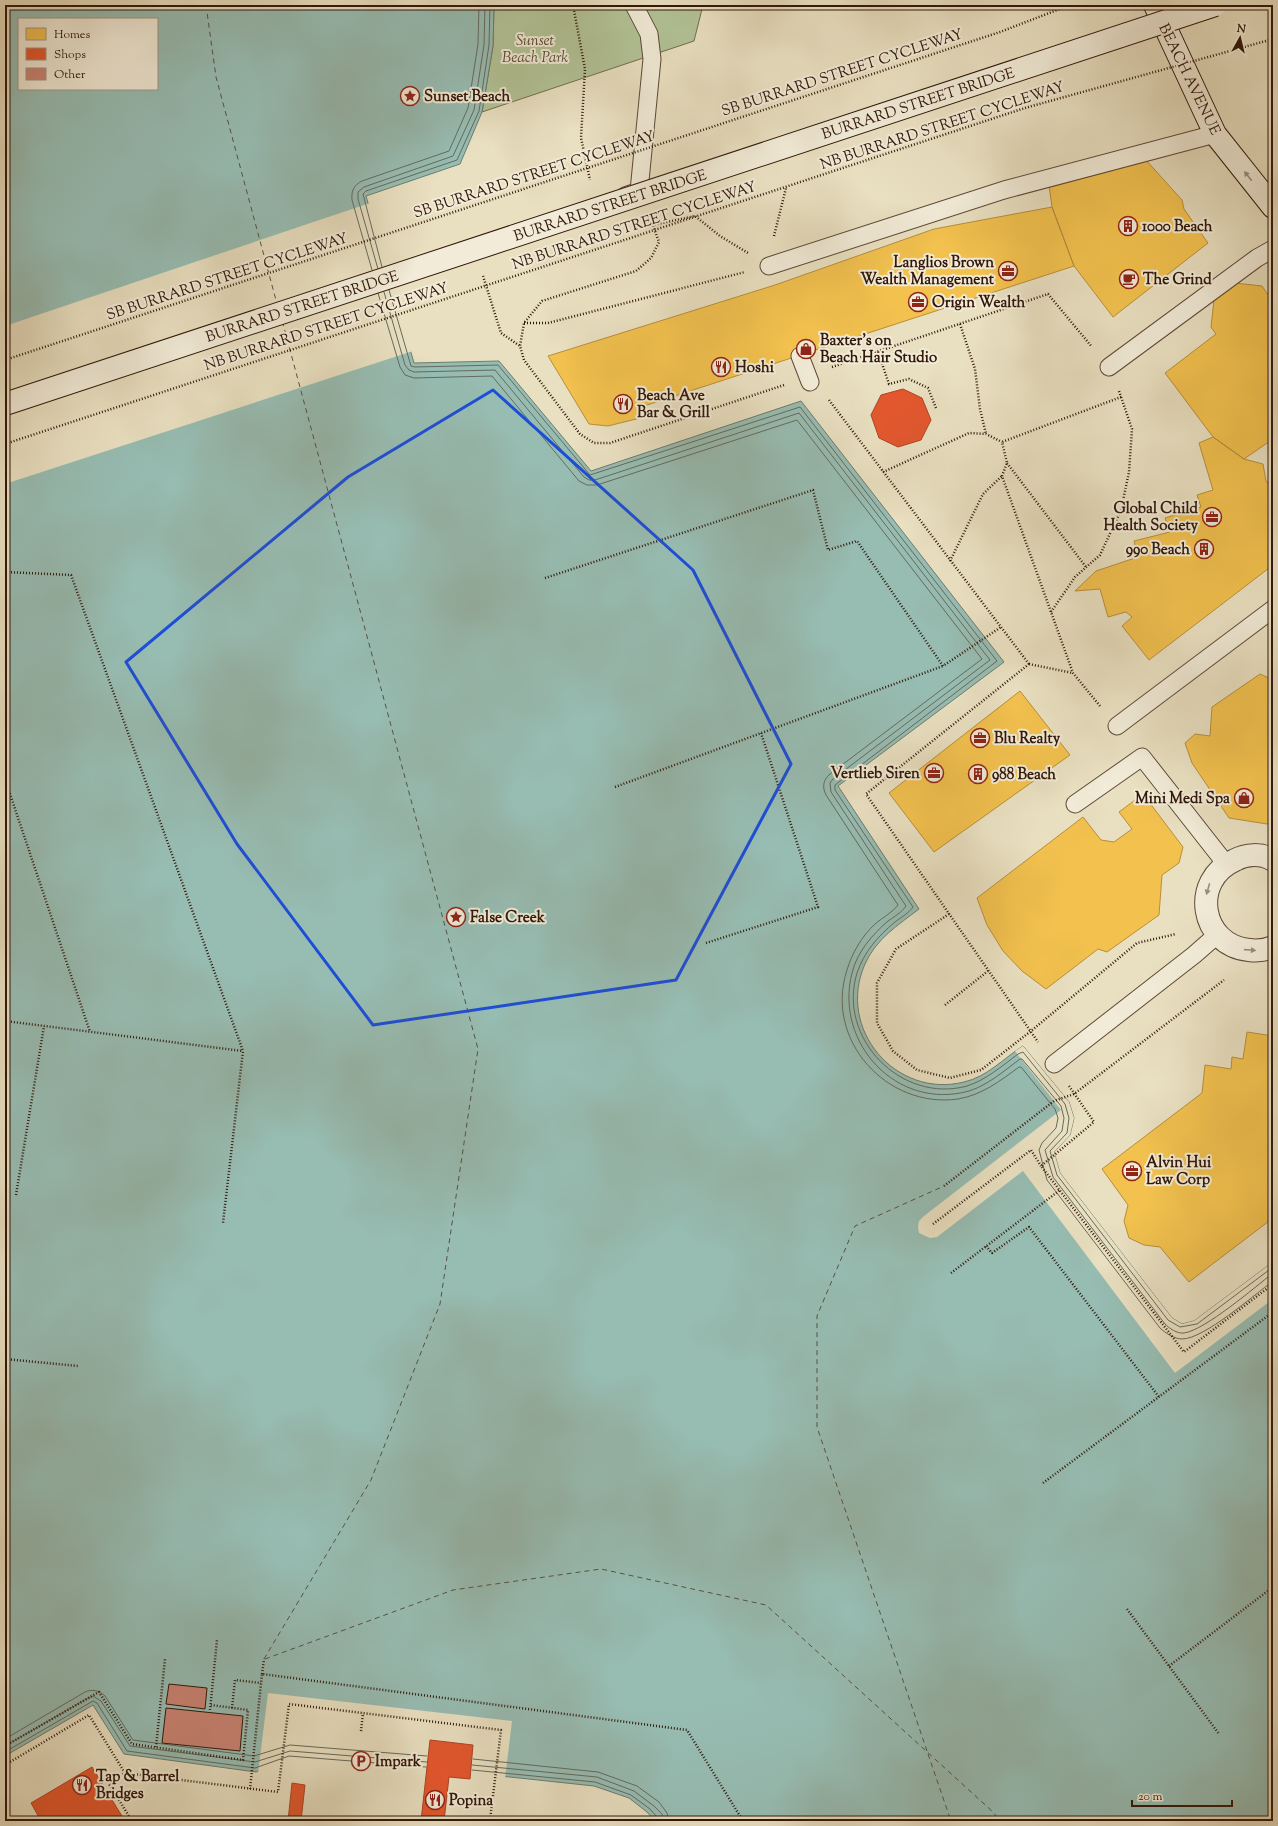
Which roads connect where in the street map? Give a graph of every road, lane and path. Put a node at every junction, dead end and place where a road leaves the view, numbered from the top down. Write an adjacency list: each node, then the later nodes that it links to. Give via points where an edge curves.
1 (573, 5): 8 (path, via 585,69)
2 (1070, 5): 24 (path, SB BURRARD STREET CYCLEWAY, bridge, via 1000,32)
3 (1155, 5): 7 (main road, BEACH AVENUE)
4 (1215, 5): 29 (main road, BURRARD STREET BRIDGE, bridge)
5 (639, 6): 10 (lane, via 649,34 652,58)
6 (1273, 39): 33 (path, NB BURRARD STREET CYCLEWAY, bridge, via 1025,108)
7 (1215, 134): 11 (main road, BEACH AVENUE, one-way to 7); 17 (lane, via 1004,190)
8 (581, 138)
9 (786, 188): 12 (path)
10 (639, 192): 13 (path); 16 (lane)
11 (1273, 206)
12 (778, 214)
13 (653, 225): 14 (path); 17 (path, via 695,216 720,236); 19 (path, via 659,242 651,258 636,271 542,302)
14 (632, 230)
15 (1273, 249): 25 (lane, via 1257,258)
16 (439, 253)
17 (769, 266): 19 (path, via 548,323)
18 (483, 276): 21 (path, via 501,333)
19 (524, 323): 21 (path)
20 (960, 324): 22 (path); 25 (path, via 1048,294); 31 (path, via 975,369)
21 (520, 346): 27 (path, via 524,360 580,434 594,443 610,443 794,382)
22 (878, 352): 26 (path); 30 (path, via 889,384 909,380 928,388)
23 (800, 356): 27 (lane)
24 (5, 360)
25 (1109, 367): 28 (path)
26 (827, 368)
27 (810, 382): 35 (path, via 821,390)
28 (1121, 397): 32 (path); 38 (path, via 1132,429 1129,472 1121,510 1100,555)
29 (5, 404)
30 (936, 408)
31 (986, 434): 32 (path); 35 (path, via 969,433)
32 (1002, 442): 34 (path)
33 (5, 444)
34 (1007, 463): 36 (path); 38 (path)
35 (883, 472): 37 (path)
36 (1002, 476): 37 (path, via 982,494); 42 (path)
37 (950, 561): 43 (path)
38 (1086, 567): 42 (path, via 1075,577)
39 (5, 572): 65 (path, via 71,576)
40 (545, 578): 45 (path, via 813,490 828,550 857,541)
41 (1273, 609): 46 (lane)
42 (1051, 612): 44 (path, via 1073,673)
43 (1001, 627): 44 (path); 45 (path)
44 (1029, 664): 53 (path, via 866,794)
45 (943, 666): 47 (path)
46 (1117, 726)
47 (761, 733): 49 (path); 56 (path, via 818,907)
48 (5, 780): 64 (path)
49 (615, 787)
50 (1075, 804): 52 (lane, via 1142,757)
51 (1273, 860): 52 (main road, via 1255,855 1240,857)
52 (1226, 864): 55 (main road, one-way to 55, via 1216,872 1206,897 1210,923)
53 (949, 914): 58 (path); 63 (path, via 896,949 877,983 877,1023 893,1051 917,1070 950,1078 981,1070)
54 (1183, 933): 63 (path, via 1137,943)
55 (1218, 934): 57 (main road, one-way to 57, via 1228,944 1242,949 1256,951); 66 (lane)
56 (706, 943)
57 (1273, 946)
58 (988, 971): 60 (path); 63 (path)
59 (1224, 980): 67 (path)
60 (945, 1005)
61 (5, 1021): 62 (path)
62 (44, 1026): 64 (path); 71 (path)
63 (1031, 1031): 66 (path)
64 (90, 1032): 65 (path)
65 (244, 1051): 72 (path)
66 (1054, 1064): 67 (path)
67 (1074, 1094): 68 (path, via 1094,1122); 69 (path, via 1054,1101)
68 (1041, 1166): 70 (path); 73 (path, via 1031,1150)
69 (944, 1186)
70 (1060, 1190): 74 (path); 76 (path, via 1184,1352)
71 (16, 1195)
72 (223, 1223)
73 (933, 1224)
74 (986, 1246): 75 (path); 80 (path, via 992,1253 1029,1228)
75 (951, 1273)
76 (1273, 1284)
77 (1273, 1312): 80 (path)
78 (5, 1359): 79 (path)
79 (78, 1366)
80 (1159, 1397): 81 (path)
81 (1043, 1483)
82 (1273, 1587): 87 (path)
83 (1127, 1609): 87 (path)
84 (217, 1640): 90 (path)
85 (165, 1659): 97 (path)
86 (264, 1659): 88 (path)
87 (1169, 1666): 95 (path)
88 (262, 1674): 89 (path); 103 (path, via 687,1730)
89 (261, 1683): 91 (path, via 235,1680); 100 (path)
90 (211, 1705): 91 (path); 92 (path)
91 (232, 1708): 97 (path, via 248,1710 243,1760)
92 (210, 1710)
93 (363, 1713): 94 (path); 100 (path, via 289,1704 278,1792); 102 (path, via 501,1730 490,1820)
94 (361, 1731)
95 (1219, 1734)
96 (5, 1746): 97 (path, via 99,1692 132,1744)
97 (156, 1747)
98 (5, 1765): 99 (path, via 89,1716)
99 (125, 1773): 100 (path); 101 (path, via 109,1784)
100 (250, 1789)
101 (132, 1821)
102 (499, 1821)
103 (743, 1821)

